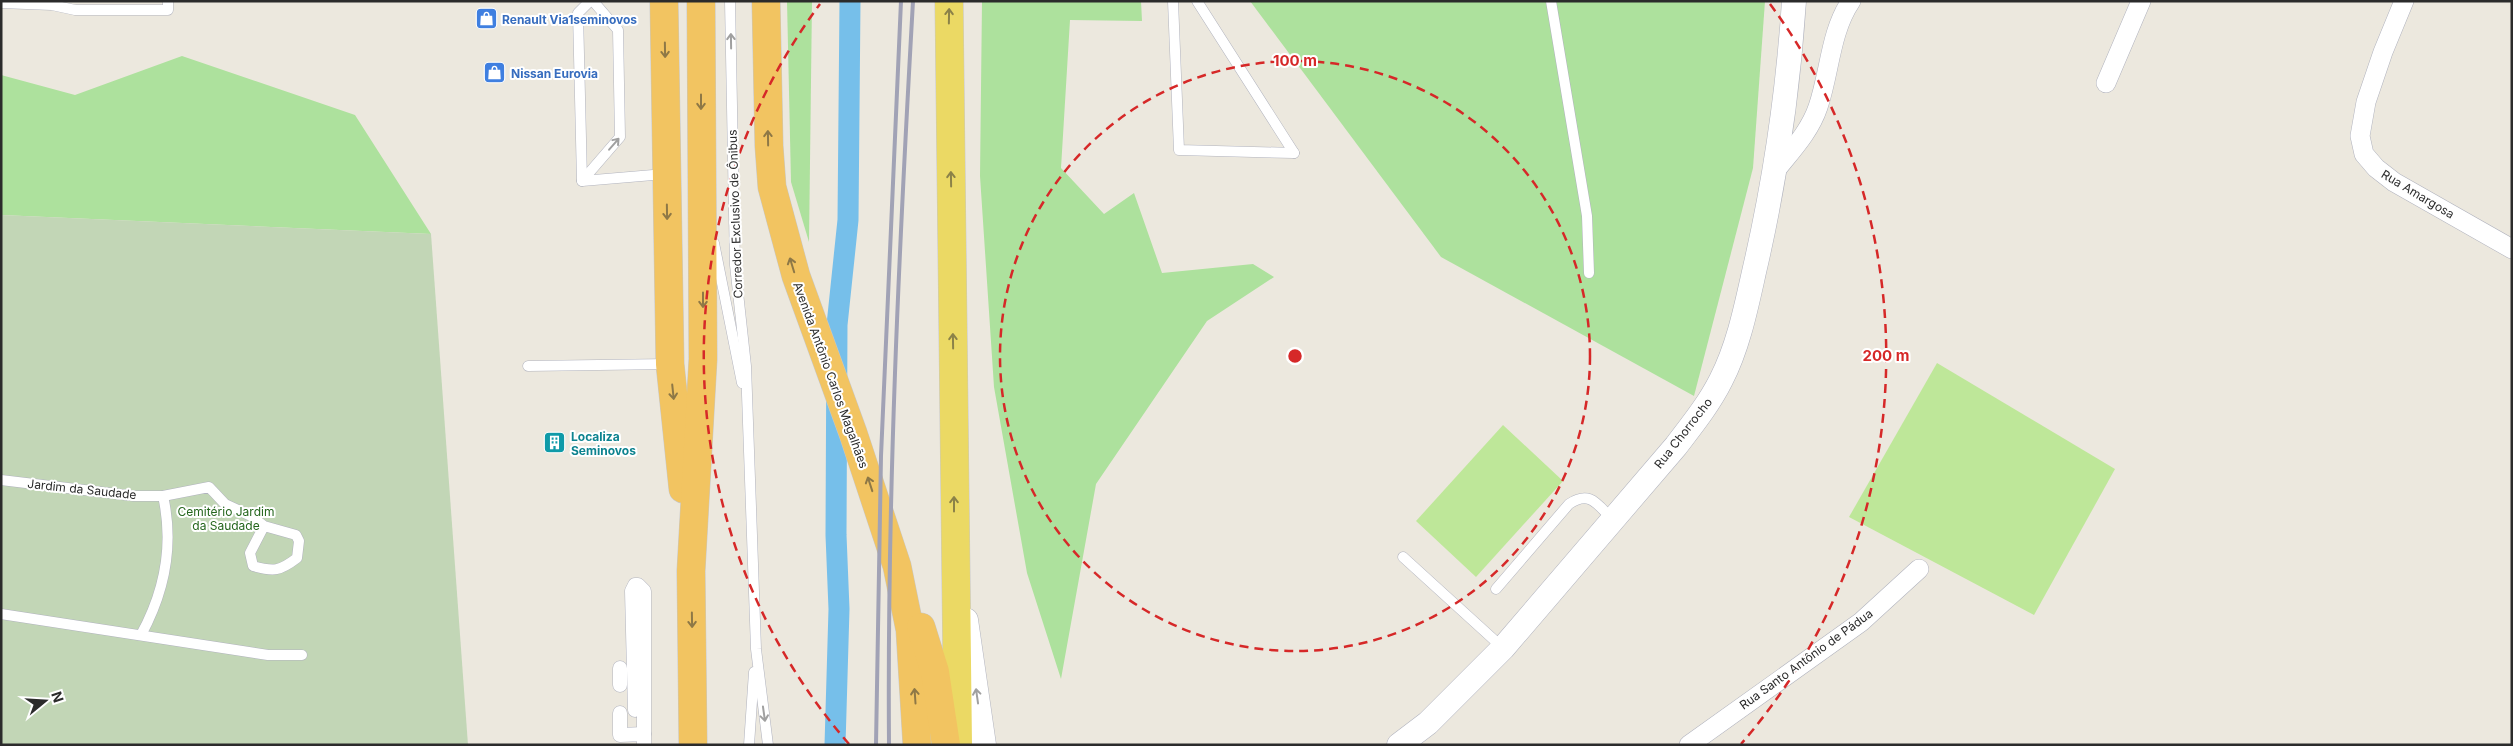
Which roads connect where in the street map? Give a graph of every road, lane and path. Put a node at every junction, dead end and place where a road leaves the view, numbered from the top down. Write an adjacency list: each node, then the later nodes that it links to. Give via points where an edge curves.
1 (168, 1): 15 (lane, via 168,10 75,10 52,5)
2 (592, 1): 19 (lane, via 578,13); 19 (lane, one-way to 2, via 620,137 618,30)
3 (664, 1): 18 (highway, one-way to 18)
4 (701, 1): 20 (highway, one-way to 20)
5 (730, 1): 25 (lane, Corredor Exclusivo de Ônibus, one-way to 5, via 746,366 735,265)
6 (766, 1): 32 (highway, Avenida Antônio Carlos Magalhães, one-way to 6, via 796,276 772,187)
7 (949, 1): 30 (main road, one-way to 7)
8 (1173, 1): 9 (lane, via 1179,150 1294,153)
9 (1197, 1)
10 (1551, 1): 22 (lane, via 1587,216)
11 (1794, 1): 17 (street, Rua Chorrocho, via 1790,63)
12 (1851, 1): 17 (street, via 1839,24 1818,108 1807,130)
13 (2141, 1): 16 (street)
14 (2404, 1): 21 (street, Rua Amargosa, via 2366,102 2360,136 2364,154 2394,182)
15 (1, 3)
16 (2106, 83)
17 (1776, 170): 28 (street, Rua Chorrocho, via 1748,300 1722,380 1676,446)
18 (666, 174): 19 (lane); 23 (highway, one-way to 23)
19 (582, 181)
20 (702, 187): 25 (lane, Corredor Exclusivo de Ônibus); 34 (highway, one-way to 34, via 703,359)
21 (2512, 249)
22 (1589, 273)
23 (670, 364): 24 (lane); 34 (highway, one-way to 34)
24 (528, 366)
25 (748, 426): 39 (lane, Corredor Exclusivo de Ônibus)
26 (1, 480): 27 (lane, Jardim da Saudade, via 134,496)
27 (163, 496): 29 (lane, Jardim da Saudade, via 209,487 225,504); 37 (lane, via 168,518 167,561 153,613)
28 (1612, 519): 35 (lane, via 1593,500 1577,499 1569,504); 38 (street, Rua Chorrocho)
29 (264, 526): 29 (lane, Jardim da Saudade, via 289,531 299,541 297,558 283,568 269,571 252,566 250,553)
30 (954, 536): 51 (main road); 52 (street, one-way to 30)
31 (1403, 557): 38 (lane)
32 (897, 566): 49 (highway, Avenida Antônio Carlos Magalhães, one-way to 32, via 910,630); 50 (highway, via 935,672)
33 (1919, 569): 54 (street, Rua Santo Antônio de Pádua, via 1861,622)
34 (691, 571): 46 (highway, one-way to 46)
35 (1496, 589)
36 (1, 614): 37 (lane)
37 (141, 635): 40 (lane, via 268,655)
38 (1503, 648): 53 (street, Rua Chorrocho, via 1428,723)
39 (756, 649): 47 (lane, Corredor Exclusivo de Ônibus); 48 (lane, Corredor Exclusivo de Ônibus, one-way to 48)
40 (302, 655)
41 (620, 668): 42 (street)
42 (620, 685)
43 (635, 710): 45 (street, via 632,591 638,585 644,591)
44 (620, 713): 45 (street, via 620,735)
45 (644, 740)
46 (693, 745)
47 (749, 745)
48 (768, 745)
49 (917, 745)
50 (946, 745)
51 (958, 745)
52 (984, 745)
53 (1399, 745)
54 (1689, 745)

